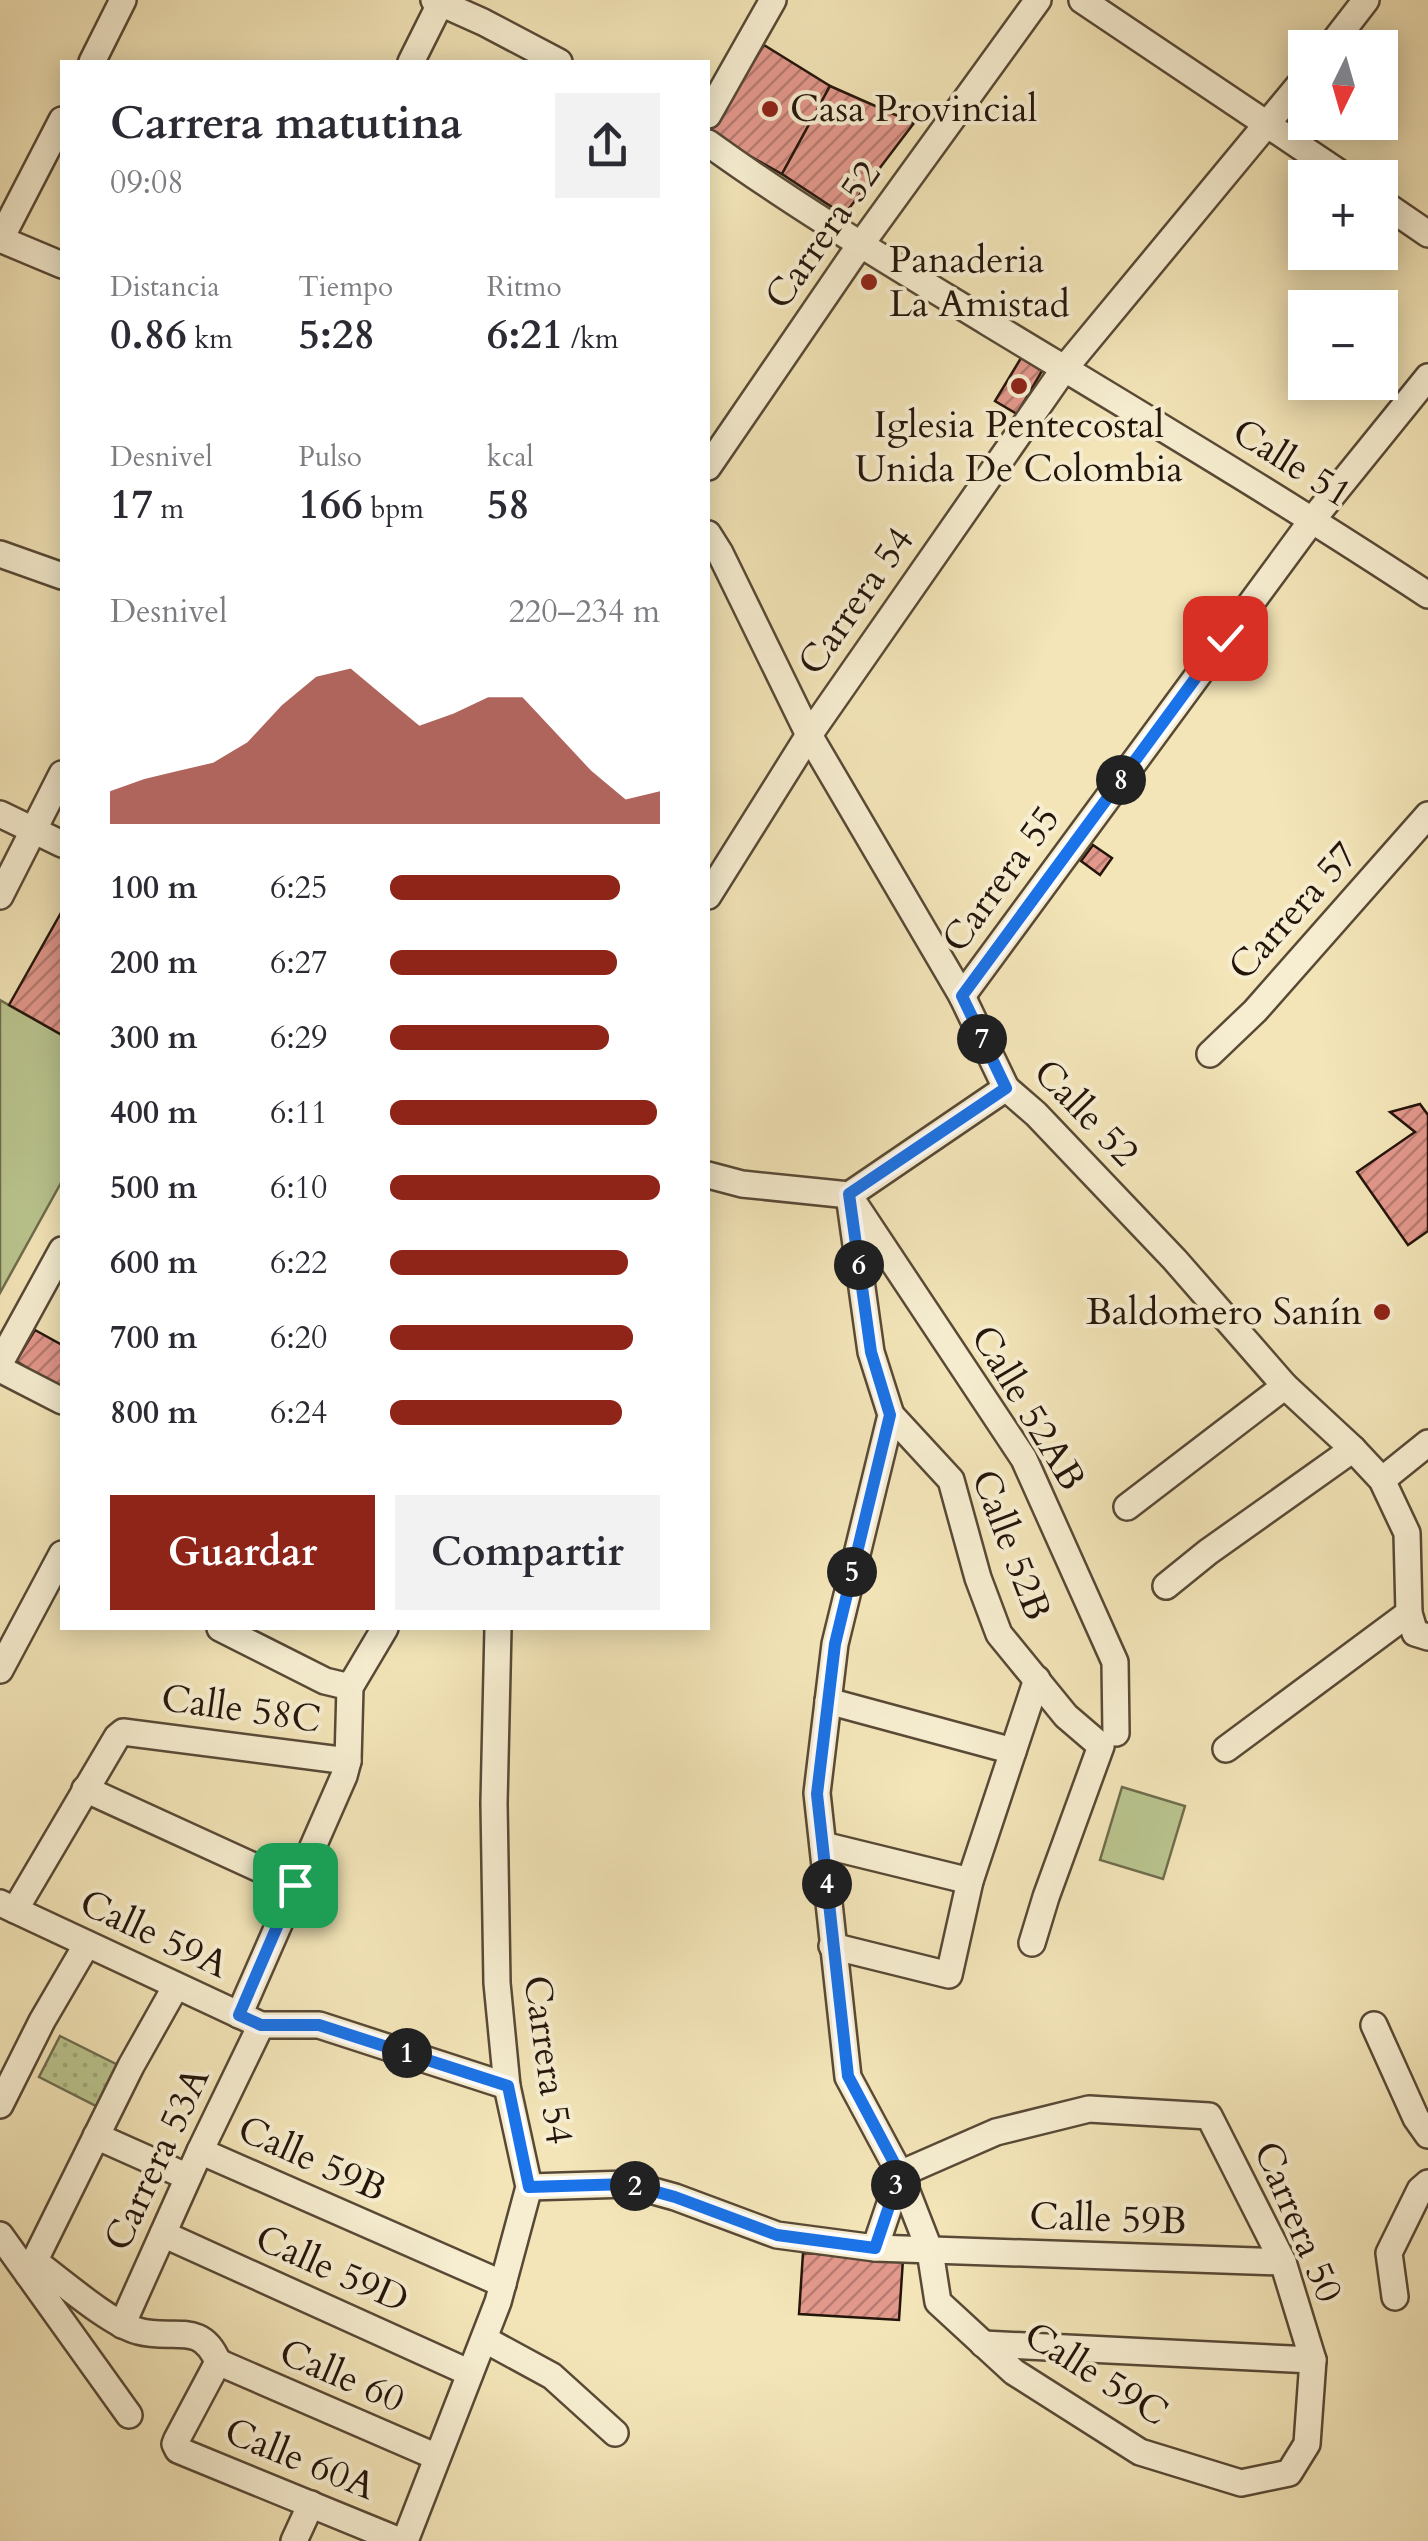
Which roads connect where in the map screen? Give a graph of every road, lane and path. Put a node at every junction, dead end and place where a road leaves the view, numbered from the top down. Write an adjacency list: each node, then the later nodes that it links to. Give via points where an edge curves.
1 (122, 0): 9 (street)
2 (773, 0): 13 (street)
3 (1038, 0): 21 (street, Carrera 52)
4 (1082, 0): 15 (street)
5 (1366, 0): 8 (street)
6 (439, 1): 7 (street); 10 (street)
7 (489, 11): 11 (street)
8 (1343, 30)
9 (93, 60)
10 (412, 60)
11 (556, 60)
12 (1288, 100): 15 (street, Carrera 54)
13 (710, 111)
14 (60, 124): 20 (street)
15 (1269, 124): 17 (street); 23 (street, Carrera 54)
16 (710, 145): 21 (street, Calle 51)
17 (1320, 160)
18 (1398, 213): 19 (street)
19 (1428, 234)
20 (0, 240): 22 (street)
21 (861, 245): 23 (street, Calle 51); 25 (street, Carrera 52)
22 (60, 264)
23 (1064, 368): 26 (street, Calle 51); 31 (street, Carrera 54)
24 (1428, 377): 26 (street, Carrera 55)
25 (710, 464)
26 (1313, 519): 30 (street, Calle 51); 39 (street, Carrera 55)
27 (710, 537): 31 (street, Calle 52)
28 (0, 554): 29 (street)
29 (60, 575)
30 (1428, 595)
31 (810, 734): 37 (street, Carrera 54); 39 (street, Calle 52)
32 (60, 778): 35 (street)
33 (0, 814): 35 (street)
34 (1428, 815): 40 (street, Carrera 57)
35 (36, 829): 36 (street); 38 (street)
36 (60, 843)
37 (710, 893)
38 (0, 896)
39 (962, 996): 41 (street, Calle 52)
40 (1210, 1054)
41 (1006, 1088): 43 (street); 46 (street, Calle 52, via 1175,1260)
42 (710, 1176): 43 (street)
43 (849, 1194): 48 (street, via 871,1352); 64 (street, Calle 52AB, via 1024,1459 1116,1662)
44 (60, 1254): 45 (street)
45 (0, 1366): 47 (street)
46 (1285, 1386): 50 (street, Calle 52); 52 (street)
47 (60, 1400)
48 (890, 1415): 61 (street, Calle 52B, via 951,1480 999,1634); 63 (street, via 835,1644)
49 (1428, 1442): 51 (street)
50 (1353, 1448): 51 (street, Calle 52); 54 (street)
51 (1382, 1480): 55 (street, Calle 52, via 1407,1533)
52 (1126, 1507)
53 (60, 1558): 60 (street)
54 (1166, 1586)
55 (1410, 1613): 59 (street, via 1416,1634); 65 (street)
56 (224, 1630): 62 (street)
57 (384, 1630): 62 (street)
58 (498, 1630): 79 (street, Carrera 54, via 497,1966)
59 (1428, 1638)
60 (0, 1670)
61 (1037, 1679): 64 (street, Calle 52B, via 1066,1716); 66 (street)
62 (350, 1687): 67 (street, Carrera 53A)
63 (828, 1700): 66 (street); 69 (street, via 817,1794)
64 (1109, 1740): 73 (street)
65 (1226, 1749)
66 (1013, 1752): 70 (street)
67 (348, 1761): 68 (street, Calle 58C, via 124,1732); 71 (street, Carrera 53A)
68 (85, 1789): 71 (street); 72 (street)
69 (824, 1845): 70 (street); 75 (street)
70 (970, 1881): 75 (street, via 949,1975)
71 (295, 1885): 77 (street, Carrera 53A)
72 (4, 1907): 74 (street, Calle 59A)
73 (1032, 1943)
74 (87, 1944): 76 (street, Calle 59A); 80 (street)
75 (832, 1946): 84 (street, via 848,2076)
76 (176, 1986): 77 (street, Calle 59A); 81 (street)
77 (250, 2020): 79 (street, Calle 59A, via 319,2025); 83 (street, Carrera 53A)
78 (1374, 2025): 82 (street)
79 (508, 2086): 87 (street, Carrera 54)
80 (0, 2105)
81 (96, 2136): 85 (street); 93 (street)
82 (1428, 2136)
83 (200, 2151): 85 (street, Carrera 53A); 94 (street, Calle 59B)
84 (900, 2174): 90 (street); 91 (street); 92 (street, Carrera 50, via 996,2132 1089,2109 1210,2116)
85 (188, 2177): 88 (street, Carrera 53A)
86 (1428, 2183): 95 (street, via 1389,2253)
87 (529, 2187): 90 (street, Calle 59B, via 628,2184 777,2235); 94 (street, Carrera 54)
88 (163, 2234): 96 (street, Carrera 53A); 101 (street, Calle 59D)
89 (0, 2236): 93 (street)
90 (875, 2248): 91 (street, Calle 59B)
91 (930, 2251): 92 (street, Calle 59B); 98 (street, via 938,2302)
92 (1283, 2262): 99 (street, Carrera 50)
93 (31, 2267): 96 (street); 102 (street)
94 (504, 2284): 97 (street, Carrera 54)
95 (1394, 2297)
96 (122, 2325): 100 (street, Calle 60, via 204,2340)
97 (484, 2339): 101 (street, Carrera 54); 103 (street, via 552,2376)
98 (983, 2344): 99 (street); 105 (street, Calle 59C, via 1014,2372 1140,2452 1242,2483)
99 (1313, 2360): 105 (street, Carrera 50, via 1307,2444)
100 (218, 2362): 104 (street, Calle 60); 106 (street, Calle 60A, via 178,2450)
101 (470, 2373): 104 (street, Carrera 54)
102 (129, 2414)
103 (615, 2433)
104 (438, 2457): 108 (street, Carrera 54)
105 (1288, 2473)
106 (311, 2504): 107 (street); 108 (street, Calle 60A)
107 (294, 2541)
108 (402, 2541)

